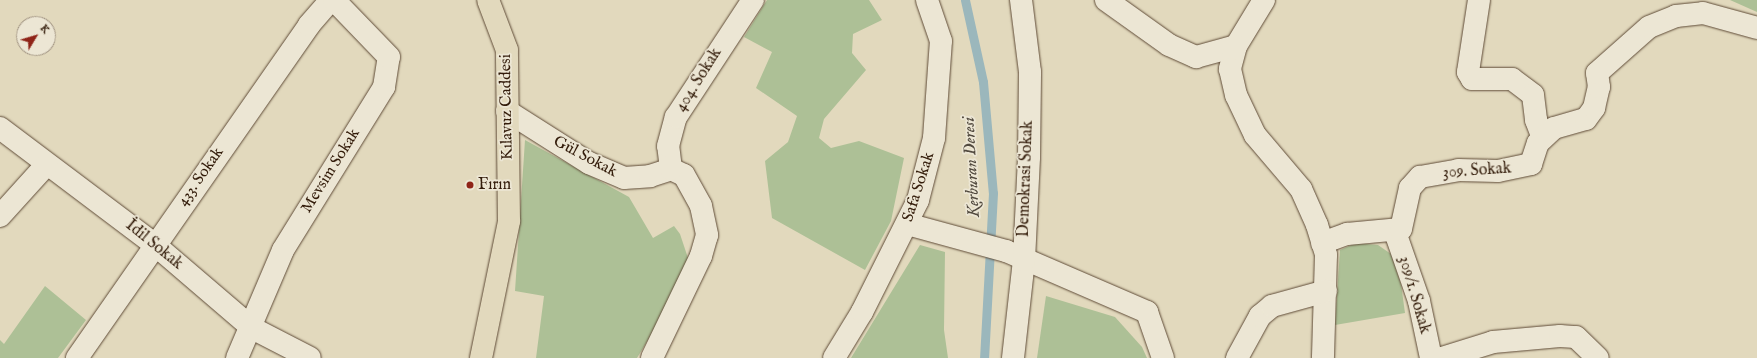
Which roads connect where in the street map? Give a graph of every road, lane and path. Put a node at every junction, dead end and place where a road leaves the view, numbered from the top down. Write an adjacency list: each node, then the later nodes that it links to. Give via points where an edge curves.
1 (332, 0): 20 (street, 433. Sokak, via 309,25); 23 (street, Mevsim Sokak, via 389,57 384,87 283,250)
2 (488, 0): 11 (main road, Kılavuz Caddesi, via 507,50)
3 (753, 0): 15 (street, 404. Sokak, via 676,118 668,146)
4 (927, 0): 17 (street, Safa Sokak, via 941,41 938,100 934,138)
5 (1021, 0): 21 (street, Demokrasi Sokak, via 1030,72)
6 (1106, 0): 10 (street, via 1169,45 1196,57)
7 (1264, 0): 10 (street)
8 (1479, 0): 13 (street, via 1468,72 1472,79 1512,79 1533,95 1536,120)
9 (1757, 28): 13 (street, 309. Sokak, via 1703,12 1676,16 1649,26 1597,73 1599,87 1594,108 1586,119 1554,128)
10 (1236, 46): 19 (street, via 1230,69 1236,95 1255,135 1301,189)
11 (507, 111): 15 (street, Gül Sokak, via 589,163 624,178 650,176); 27 (main road, Kılavuz Caddesi, via 509,221)
12 (0, 128): 14 (street, İdil Sokak)
13 (1543, 138): 18 (street, 309. Sokak, via 1538,143 1531,164 1521,168 1458,170 1420,177 1410,188 1404,221 1401,229)
14 (47, 164): 16 (street); 20 (street, İdil Sokak)
15 (671, 169): 28 (street, via 684,175 701,206 707,236 701,256)
16 (0, 216)
17 (908, 224): 21 (street); 29 (street, Safa Sokak)
18 (1395, 232): 19 (street, via 1347,234); 34 (street, 309/1. Sokak, via 1418,301)
19 (1322, 243): 22 (street, via 1326,255)
20 (154, 244): 23 (street, İdil Sokak); 24 (street, 433. Sokak)
21 (1015, 255): 30 (street, Demokrasi Sokak); 31 (street, via 1147,312)
22 (1326, 291): 32 (street, via 1272,306 1260,316); 33 (street)
23 (252, 328): 25 (street, Mevsim Sokak); 26 (street, İdil Sokak)
24 (76, 358)
25 (237, 358)
26 (310, 358)
27 (481, 358)
28 (652, 358)
29 (834, 358)
30 (1013, 358)
31 (1163, 358)
32 (1237, 358)
33 (1323, 358)
34 (1431, 358)
35 (1442, 358): 36 (street, via 1493,342 1560,336 1576,337)
36 (1598, 358)

